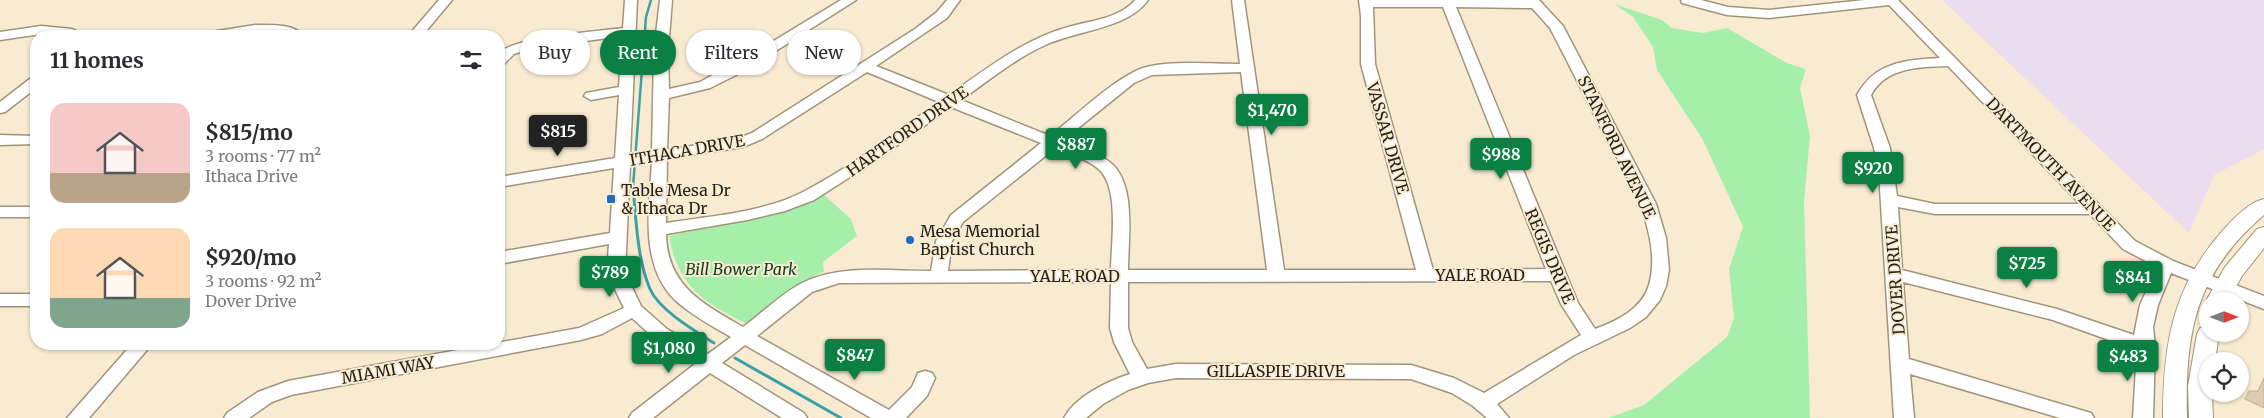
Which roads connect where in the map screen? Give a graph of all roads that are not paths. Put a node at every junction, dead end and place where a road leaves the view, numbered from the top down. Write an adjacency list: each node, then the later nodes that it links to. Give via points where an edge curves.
1 (446, 0): 17 (street)
2 (632, 0): 14 (street)
3 (641, 0): 14 (street)
4 (666, 0): 28 (street, via 661,51)
5 (850, 0): 20 (street)
6 (954, 0): 23 (street, ITHACA DRIVE, via 942,15 920,32)
7 (1142, 0): 30 (street, HARTFORD DRIVE, via 1125,15 1040,41)
8 (1238, 0): 24 (street)
9 (1688, 0): 10 (street, via 1727,11 1769,14)
10 (1891, 0): 22 (street, DARTMOUTH AVENUE)
11 (1366, 2): 13 (street); 48 (street, VASSAR DRIVE, via 1370,22 1366,50 1368,64)
12 (1534, 2): 13 (street); 63 (street, STANFORD AVENUE, via 1556,26 1648,204 1657,231 1660,279 1652,299 1625,324)
13 (1448, 3): 50 (street, REGIS DRIVE)
14 (630, 25): 21 (street, via 522,47); 27 (street)
15 (237, 30): 16 (street)
16 (283, 30)
17 (420, 30)
18 (30, 31): 19 (street)
19 (0, 36)
20 (777, 44)
21 (505, 55)
22 (1951, 62): 38 (street, DOVER DRIVE, via 1893,68 1871,83 1865,92 1869,115 1882,148); 40 (street, DARTMOUTH AVENUE)
23 (866, 67): 30 (street); 35 (street, ITHACA DRIVE, via 758,136 727,146)
24 (1248, 68): 34 (street, via 1161,69 1136,76); 53 (street)
25 (724, 75): 28 (street, via 704,85)
26 (30, 86): 31 (street)
27 (625, 90): 29 (street); 36 (street)
28 (662, 95): 35 (street)
29 (590, 96)
30 (950, 101): 34 (street); 43 (street, HARTFORD DRIVE, via 840,178 808,196 747,215)
31 (0, 109)
32 (0, 140): 33 (street)
33 (30, 140)
34 (1050, 143): 51 (street, via 958,219 944,241); 52 (street, via 1100,162 1117,179 1120,194)
35 (654, 158): 36 (street, ITHACA DRIVE); 43 (street)
36 (626, 161): 37 (street, ITHACA DRIVE); 45 (street)
37 (505, 181)
38 (1889, 200): 40 (street, via 1935,209); 49 (street, DOVER DRIVE)
39 (2264, 205): 54 (main road, via 2225,242)
40 (2094, 209): 47 (street, DARTMOUTH AVENUE, via 2129,245)
41 (0, 212): 42 (street)
42 (30, 212)
43 (659, 230): 62 (street, via 658,252 666,273 681,294 700,310)
44 (2264, 234): 56 (main road)
45 (616, 237): 46 (street); 61 (street, via 616,273)
46 (505, 257)
47 (2167, 266): 54 (street, DARTMOUTH AVENUE); 65 (street, via 2150,302 2142,336)
48 (1426, 274): 50 (street, YALE ROAD); 53 (street, YALE ROAD)
49 (1895, 274): 65 (street, via 2057,315); 69 (street, DOVER DRIVE)
50 (1557, 275): 63 (street, REGIS DRIVE)
51 (939, 276): 52 (street, YALE ROAD); 62 (street, YALE ROAD, via 839,277 822,281 806,288)
52 (1119, 276): 53 (street, YALE ROAD); 71 (street, via 1119,328)
53 (1276, 276)
54 (2199, 278): 55 (street, DARTMOUTH AVENUE); 74 (main road, via 2186,305 2178,336)
55 (2217, 292)
56 (2221, 292)
57 (0, 300): 58 (street)
58 (30, 300)
59 (2249, 300): 60 (street, DARTMOUTH AVENUE)
60 (2264, 303)
61 (634, 310): 66 (street, MIAMI WAY, via 581,334); 70 (street, via 660,334)
62 (744, 337): 70 (street, YALE ROAD); 80 (street)
63 (1591, 338): 73 (street, STANFORD AVENUE)
64 (2207, 342): 75 (main road, via 2200,386)
65 (2146, 346): 86 (street)
66 (505, 348)
67 (138, 350): 76 (street)
68 (494, 350): 77 (street, MIAMI WAY, via 288,388 265,397)
69 (1901, 364): 84 (street, DOVER DRIVE); 85 (street)
70 (708, 365): 78 (street, YALE ROAD); 79 (street)
71 (1140, 376): 73 (street, GILLASPIE DRIVE, via 1176,371 1397,371 1437,378); 82 (street, GILLASPIE DRIVE, via 1091,402)
72 (925, 378): 81 (street, via 920,391)
73 (1485, 402): 83 (street)
74 (2175, 413): 75 (street)
75 (2203, 417)
76 (77, 418)
77 (234, 418)
78 (639, 418)
79 (797, 418)
80 (888, 418)
81 (894, 418)
82 (1074, 418)
83 (1499, 418)
84 (1904, 418)
85 (2084, 418)
86 (2143, 418)

